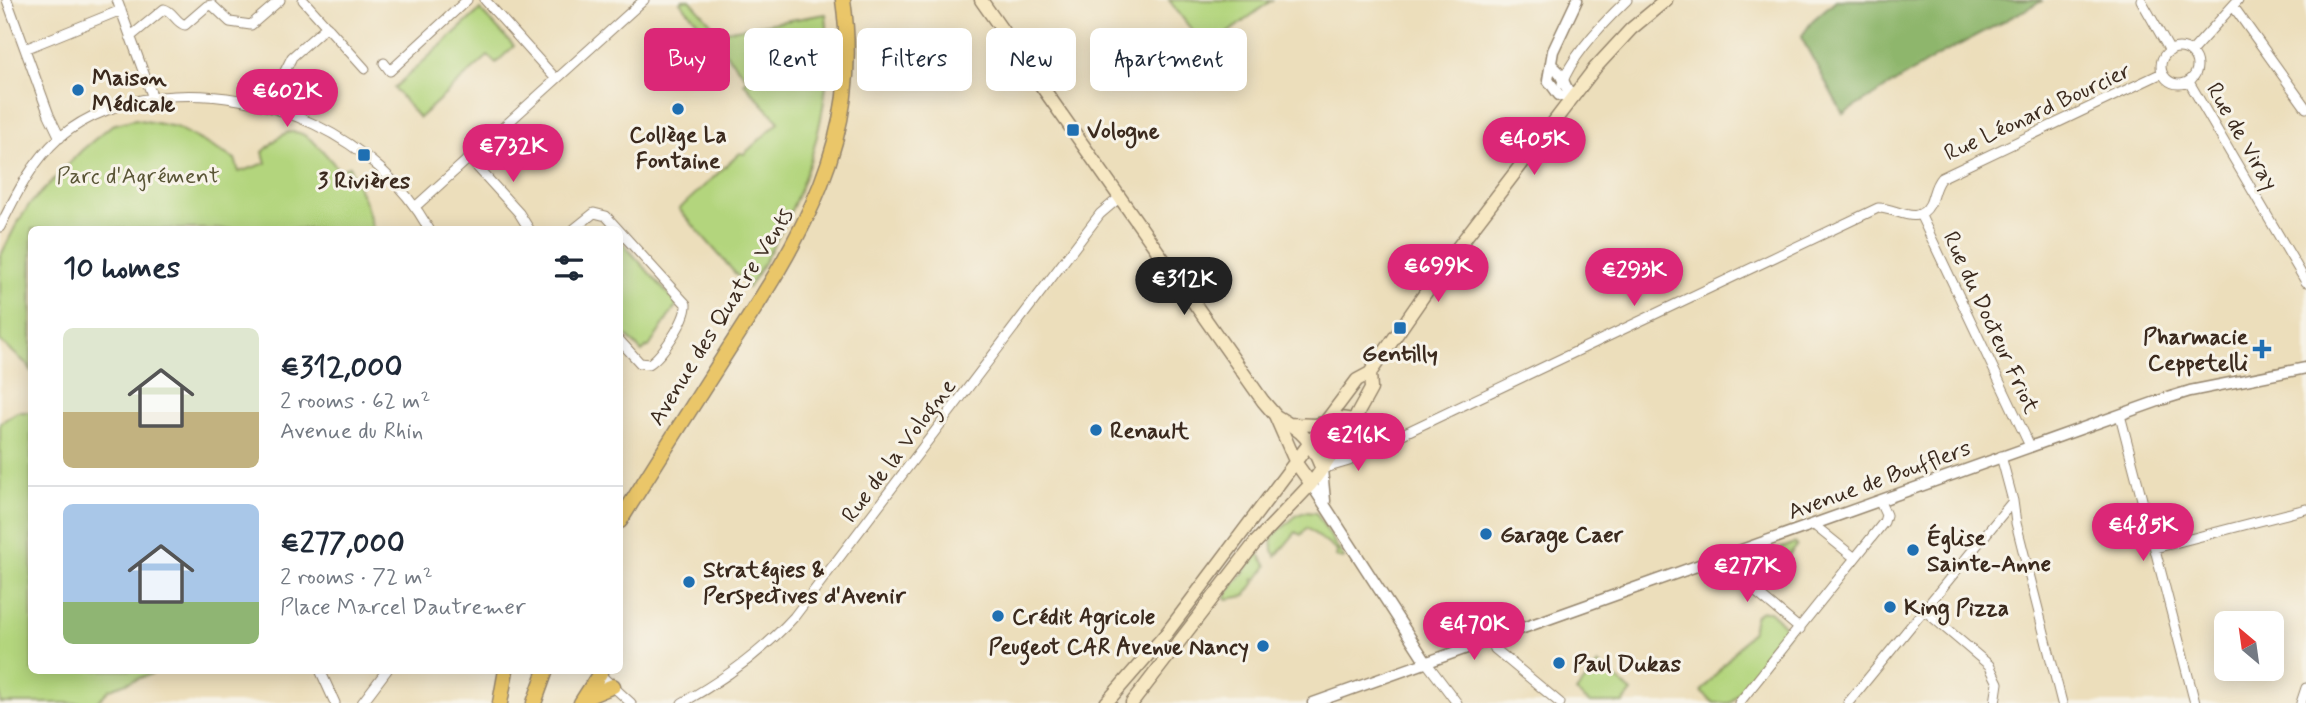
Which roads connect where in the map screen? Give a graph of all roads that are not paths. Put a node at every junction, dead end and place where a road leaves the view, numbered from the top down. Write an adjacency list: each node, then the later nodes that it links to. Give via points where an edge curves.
1 (8, 0): 18 (street)
2 (117, 0): 15 (street)
3 (280, 0): 17 (street, via 251,25 230,22 212,5 185,25 164,9)
4 (303, 0): 16 (street)
5 (467, 0): 21 (street, via 390,71)
6 (485, 0): 25 (street)
7 (644, 0): 25 (street)
8 (843, 0): 64 (main road, Avenue des Quatre Vents, via 843,99 819,194 785,260)
9 (981, 0): 35 (main road)
10 (1577, 0): 22 (street)
11 (1627, 0): 26 (street)
12 (1666, 0): 30 (main road, via 1614,47)
13 (2141, 0): 19 (street)
14 (2235, 3): 20 (street); 32 (street)
15 (121, 10): 17 (street); 18 (street)
16 (327, 26): 23 (street); 31 (street, via 292,57 283,75)
17 (130, 37): 29 (street)
18 (25, 49): 33 (street)
19 (2170, 51): 20 (street, via 2181,48); 24 (street, via 2161,62)
20 (2191, 52): 27 (street, via 2198,68)
21 (384, 63)
22 (1551, 64): 26 (street); 28 (street, via 1548,80)
23 (365, 69)
24 (2162, 73): 27 (street, via 2175,84); 37 (street, Rue Léonard Bourcier, via 1941,178 1929,206)
25 (556, 79): 34 (street)
26 (1563, 80): 28 (street); 30 (street)
27 (2189, 82): 44 (street, Rue de Viray)
28 (1559, 96): 30 (street)
29 (153, 98): 31 (street, via 220,97); 33 (street, via 104,111)
30 (1572, 99): 47 (main road, via 1449,259)
31 (257, 104): 36 (street, via 342,139)
32 (2306, 108)
33 (60, 138): 42 (street, via 28,173)
34 (469, 158): 36 (street); 39 (street)
35 (1121, 197): 48 (main road); 87 (street, Rue de la Vologne, via 1100,214 794,617 745,664)
36 (415, 207): 38 (street)
37 (1920, 214): 53 (street, via 1906,216 1878,208 1388,440); 55 (street, Rue du Docteur Friot)
38 (427, 226)
39 (527, 226)
40 (577, 226): 41 (street, via 596,213)
41 (616, 226)
42 (0, 227)
43 (623, 233): 45 (street, via 686,304 686,315 649,364 640,363)
44 (2306, 282)
45 (623, 344)
46 (2306, 369): 49 (street, Avenue de Boufflers, via 2190,391)
47 (1370, 373): 50 (main road, via 1357,380); 51 (main road, via 1371,388)
48 (1275, 415): 52 (main road); 57 (main road)
49 (2120, 415): 55 (street, Avenue de Boufflers); 66 (street)
50 (1327, 421): 51 (main road); 52 (main road); 54 (main road)
51 (1354, 421): 53 (street); 58 (main road)
52 (1289, 424): 54 (main road)
53 (1373, 442): 58 (street, via 1349,461)
54 (1311, 443): 57 (main road); 58 (main road)
55 (2030, 446): 56 (street, Avenue de Boufflers)
56 (2001, 456): 60 (street); 61 (street, Avenue de Boufflers)
57 (1296, 463): 59 (main road); 88 (main road, via 1166,634)
58 (1322, 469): 59 (main road); 62 (street)
59 (1311, 484): 62 (street); 89 (main road, via 1255,543)
60 (2013, 501): 69 (street); 96 (street)
61 (1880, 502): 65 (street, Avenue de Boufflers); 68 (street, via 1884,522)
62 (1325, 503): 72 (street)
63 (2306, 509): 66 (street)
64 (623, 516)
65 (1814, 525): 67 (street, Avenue de Boufflers); 68 (street)
66 (2155, 548): 97 (street)
67 (1725, 557): 70 (street, via 1731,571); 71 (street, Avenue de Boufflers)
68 (1855, 558): 70 (street)
69 (1923, 609): 94 (street); 95 (street, via 1989,665 1998,683)
70 (1800, 629): 93 (street)
71 (1492, 639): 72 (street, Avenue de Boufflers); 92 (street, via 1495,649)
72 (1426, 662): 90 (street, Avenue de Boufflers); 91 (street)
73 (322, 674): 82 (street)
74 (384, 674): 83 (street)
75 (505, 674): 84 (main road)
76 (545, 674): 85 (main road)
77 (596, 674): 81 (main road)
78 (601, 674): 79 (street)
79 (613, 686): 81 (main road); 86 (street)
80 (2306, 688): 98 (street)
81 (583, 700)
82 (335, 703)
83 (362, 703)
84 (500, 703)
85 (534, 703)
86 (631, 703)
87 (682, 703)
88 (1106, 703)
89 (1132, 703)
90 (1313, 703)
91 (1457, 703)
92 (1560, 703)
93 (1739, 703)
94 (1848, 703)
95 (1995, 703)
96 (2062, 703)
97 (2195, 703)
98 (2301, 703)

